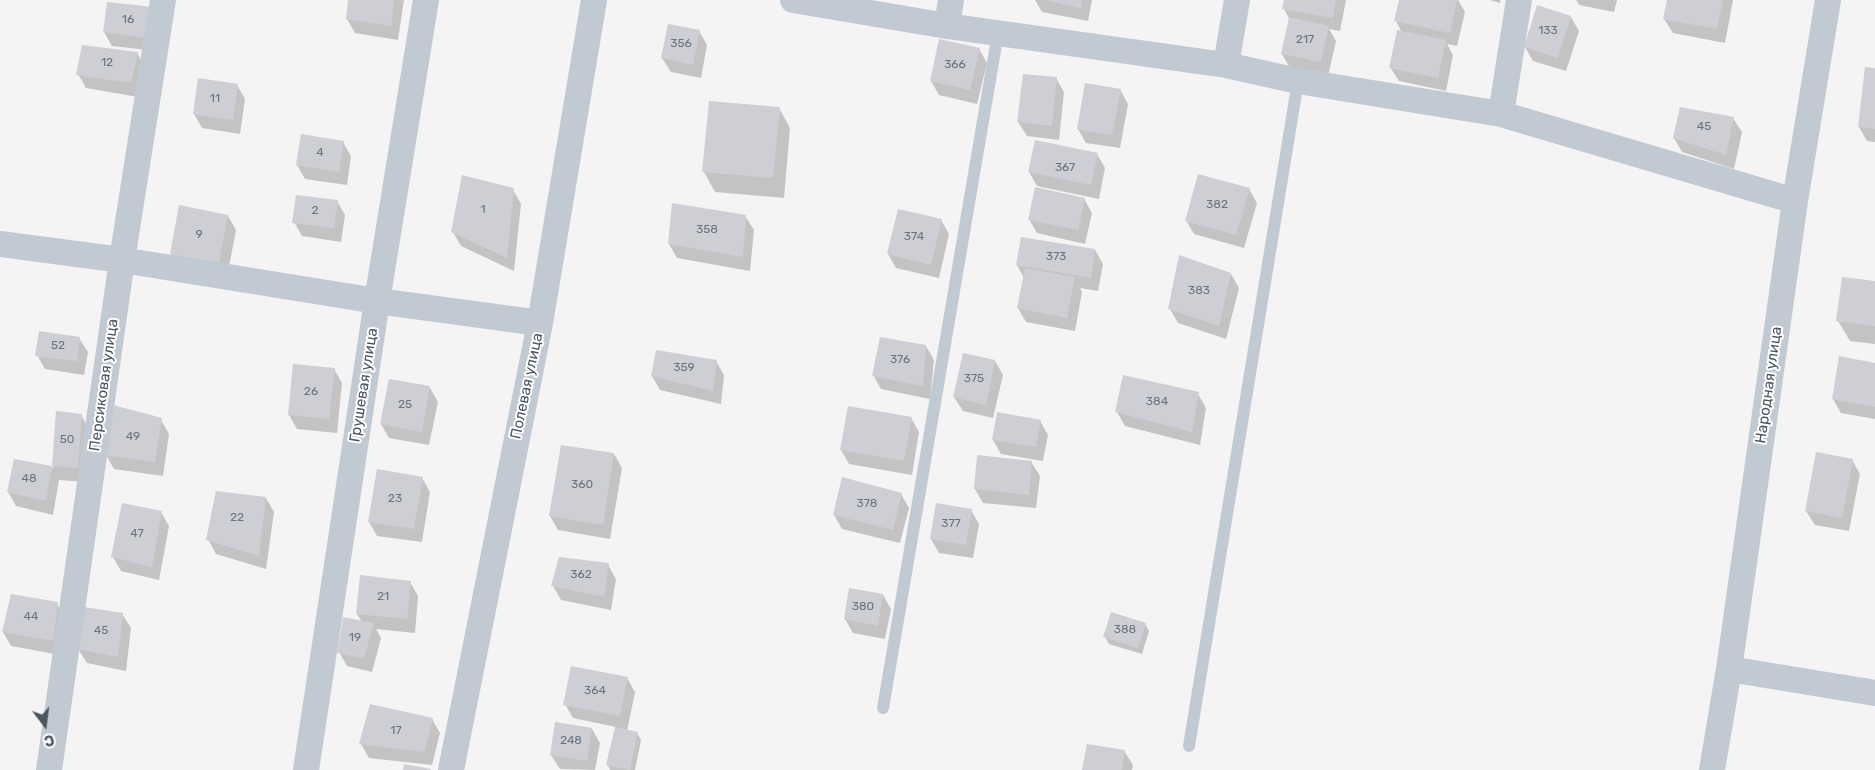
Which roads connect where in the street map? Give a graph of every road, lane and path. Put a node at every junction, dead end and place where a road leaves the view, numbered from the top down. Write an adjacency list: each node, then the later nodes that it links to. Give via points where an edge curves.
1 (163, 0): 16 (street, Персиковая улица)
2 (426, 0): 17 (street, Грушевая улица)
3 (594, 0): 18 (street, Полевая улица)
4 (793, 0): 9 (street)
5 (951, 0): 9 (street)
6 (1237, 0): 11 (street)
7 (1519, 0): 13 (street)
8 (1828, 0): 14 (street, Народная улица)
9 (947, 26): 10 (street)
10 (998, 33): 11 (street); 21 (lane)
11 (1226, 65): 12 (street)
12 (1298, 81): 13 (street); 22 (lane)
13 (1500, 114): 14 (street)
14 (1795, 201): 19 (street, Народная улица)
15 (0, 244): 16 (street)
16 (122, 260): 17 (street); 23 (street, Персиковая улица)
17 (377, 301): 18 (street); 24 (street, Грушевая улица)
18 (540, 323): 25 (street, Полевая улица)
19 (1730, 669): 20 (street); 26 (street, Народная улица)
20 (1875, 693)
21 (883, 708)
22 (1189, 746)
23 (49, 770)
24 (306, 770)
25 (451, 770)
26 (1712, 770)

